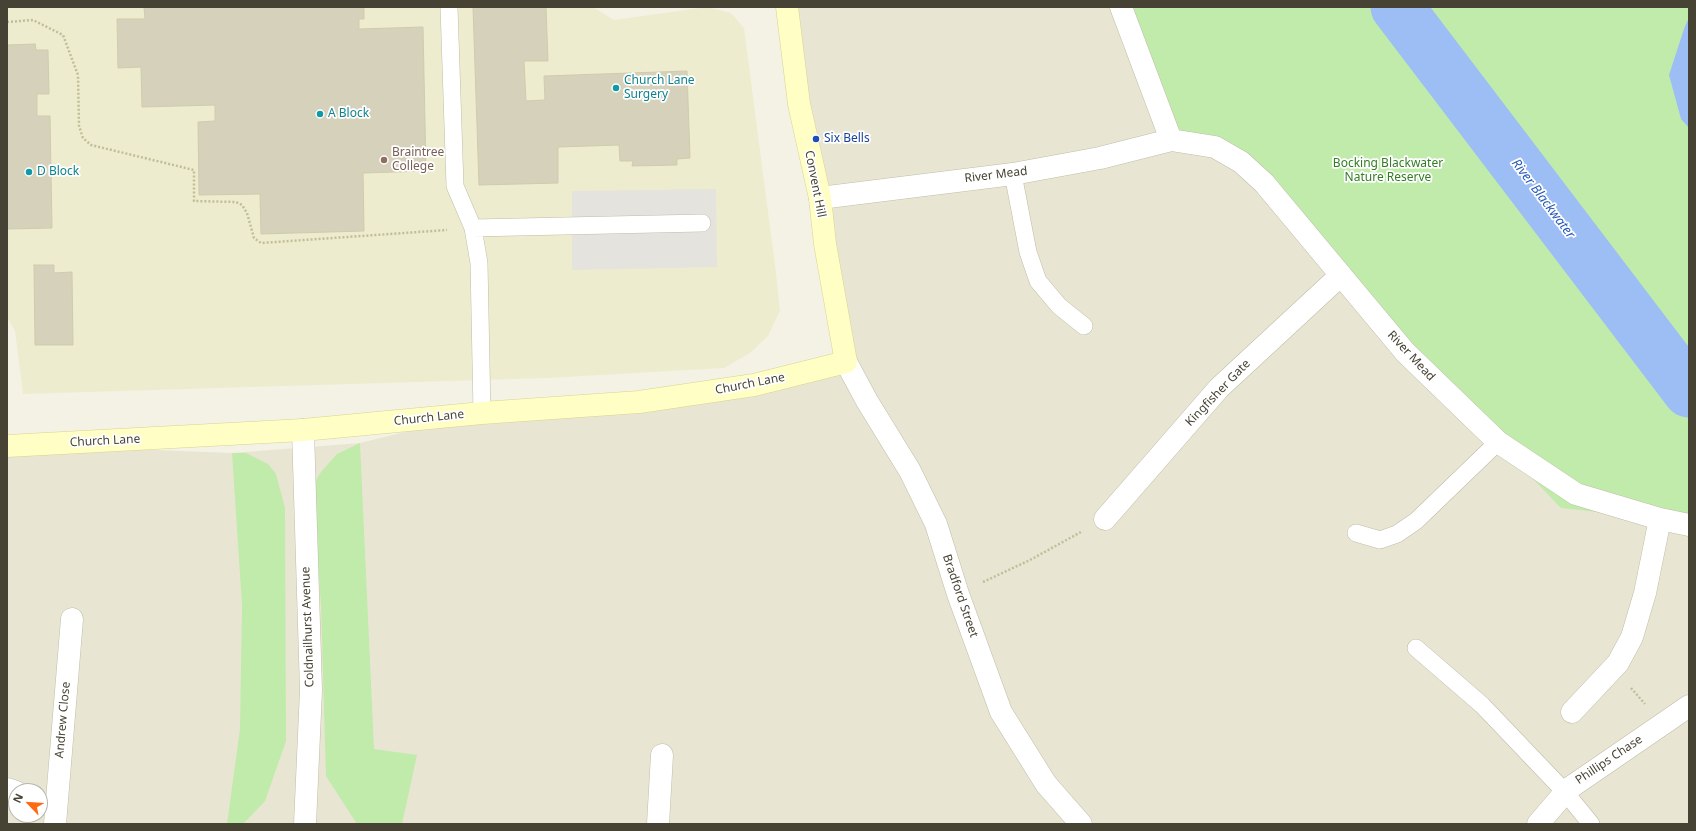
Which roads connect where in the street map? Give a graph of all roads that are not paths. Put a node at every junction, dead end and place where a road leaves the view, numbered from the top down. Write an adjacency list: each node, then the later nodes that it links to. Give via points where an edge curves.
1 (449, 7): 8 (lane, via 455,186)
2 (788, 7): 6 (main road, Convent Hill, via 799,104)
3 (1121, 7): 4 (street)
4 (1171, 140): 5 (street, River Mead, via 1100,158); 9 (street, River Mead, via 1215,147 1241,162 1264,183)
5 (1013, 174): 6 (street, River Mead); 10 (lane, via 1028,252 1038,281 1059,306)
6 (820, 198): 11 (main road, Convent Hill, via 825,244)
7 (702, 223): 8 (lane)
8 (473, 228): 12 (lane, via 479,263)
9 (1341, 276): 14 (street, River Mead, via 1405,352); 16 (street, Kingfisher Gate, via 1219,388)
10 (1084, 326)
11 (846, 362): 12 (main road, Church Lane, via 754,385 639,402); 29 (street, Bradford Street, via 936,524 958,594 1001,712 1046,784)
12 (482, 412): 13 (main road, Church Lane)
13 (303, 430): 15 (main road, Church Lane); 27 (street, Coldnailhurst Avenue, via 310,690)
14 (1498, 442): 17 (street, River Mead, via 1576,494); 19 (lane, via 1416,522 1397,534 1380,540)
15 (7, 446)
16 (1105, 519)
17 (1660, 519): 18 (street, River Mead); 23 (street, via 1645,593 1632,637 1614,668)
18 (1689, 524)
19 (1356, 533)
20 (72, 619): 26 (street, Andrew Close)
21 (1416, 648): 25 (lane, via 1482,705)
22 (1689, 706): 25 (street, Phillips Chase)
23 (1572, 712)
24 (662, 755): 28 (street)
25 (1565, 792): 30 (street, Phillips Chase); 31 (lane)
26 (54, 819)
27 (305, 824)
28 (658, 824)
29 (1082, 824)
30 (1538, 824)
31 (1591, 824)

